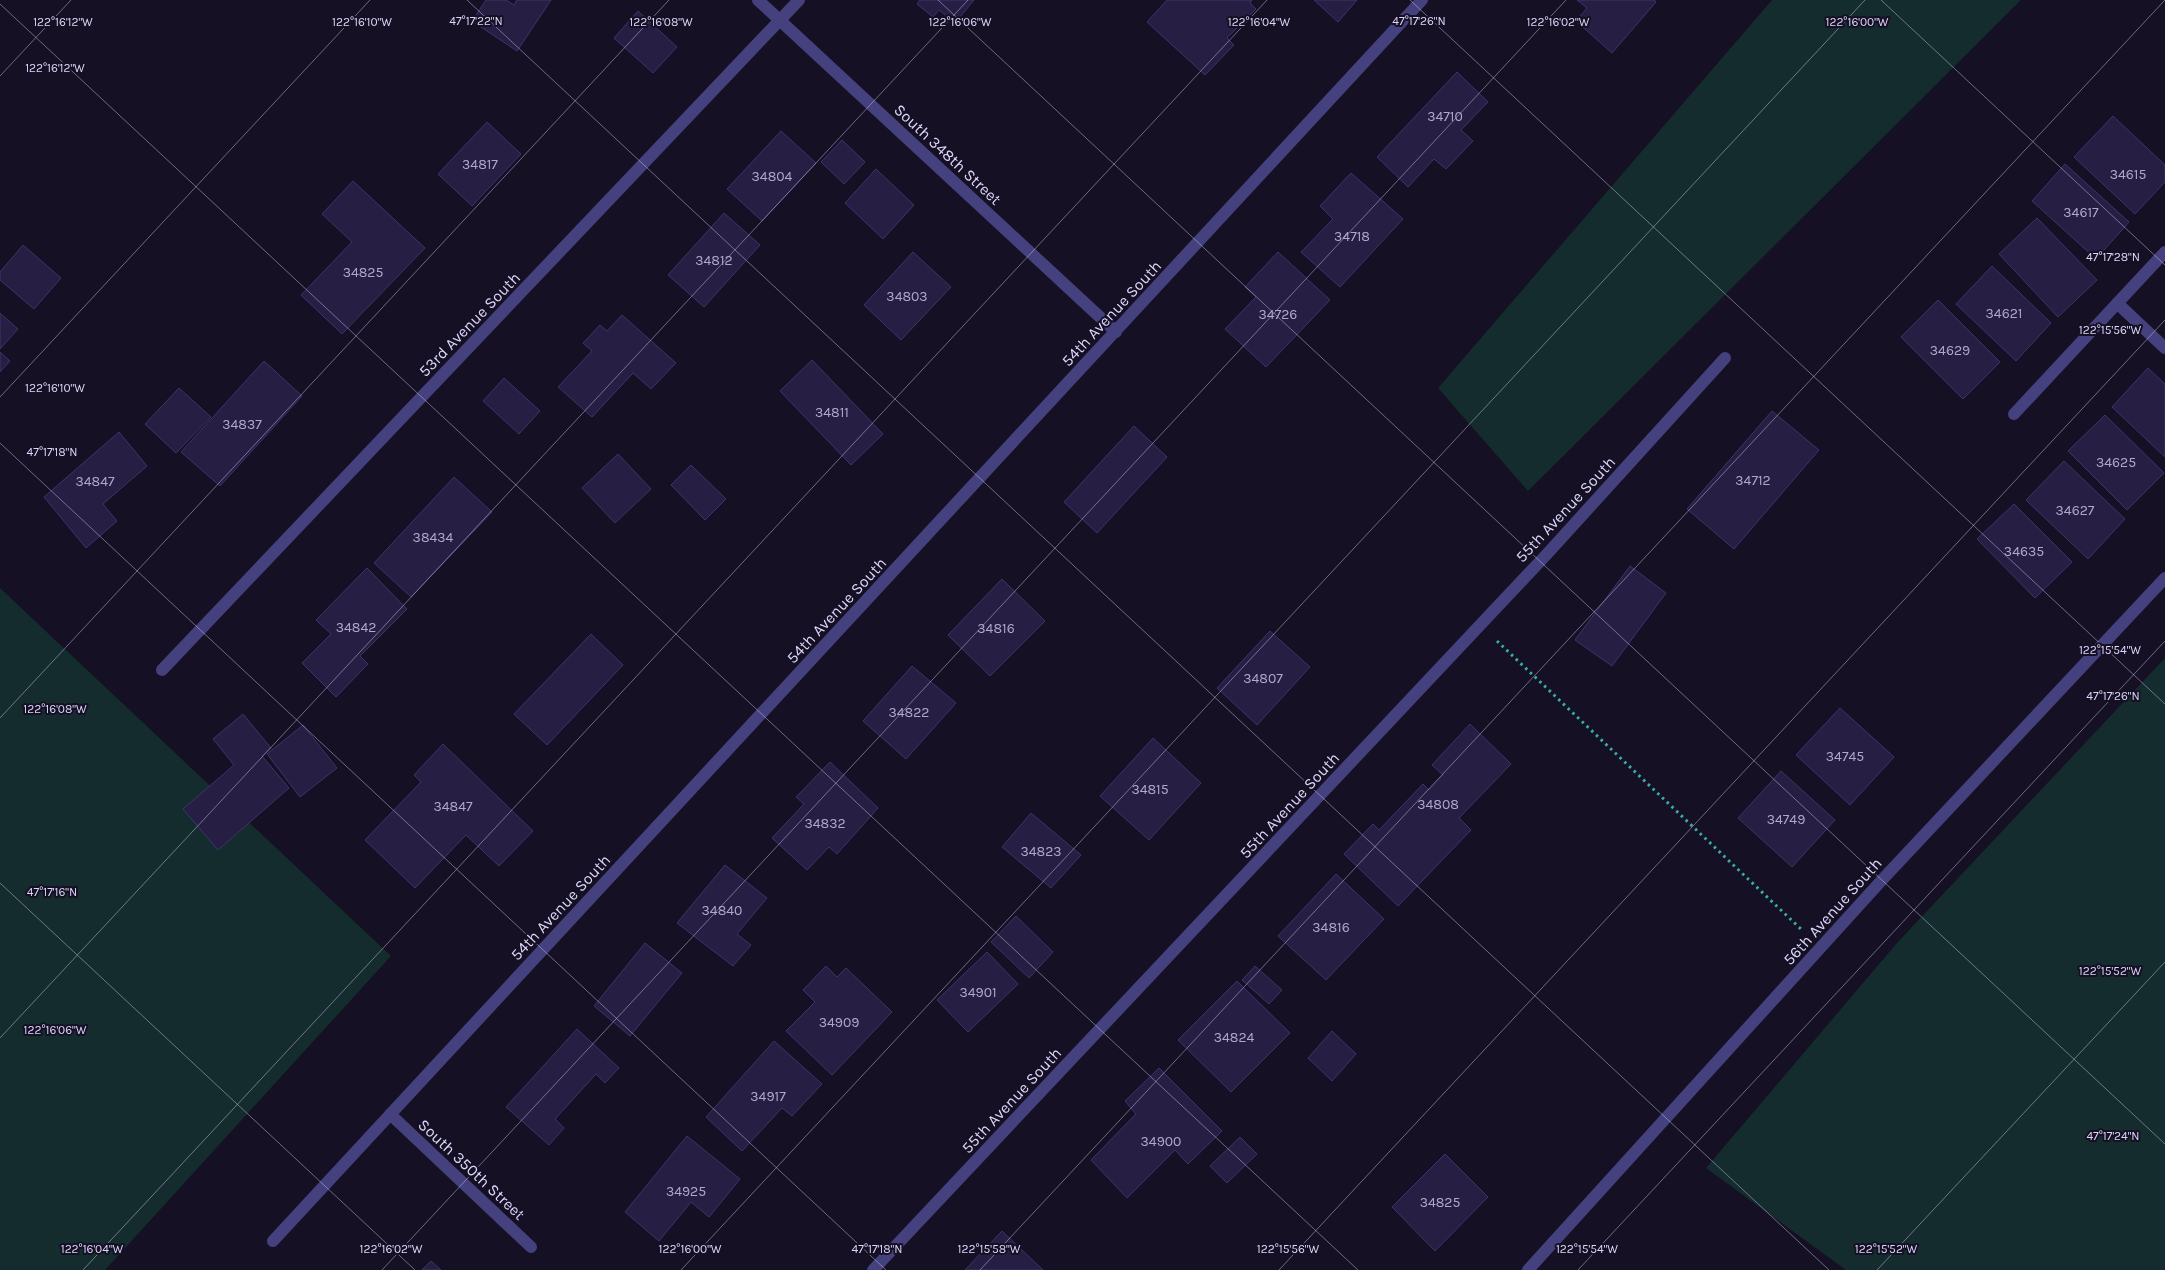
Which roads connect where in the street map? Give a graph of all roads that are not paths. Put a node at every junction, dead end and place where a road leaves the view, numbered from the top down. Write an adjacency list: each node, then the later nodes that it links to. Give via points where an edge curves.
1 (758, 0): 4 (street, South 348th Street)
2 (799, 0): 4 (street, 53rd Avenue South)
3 (1422, 0): 7 (street, 54th Avenue South)
4 (780, 20): 7 (street, South 348th Street); 12 (street, 53rd Avenue South)
5 (2165, 252): 6 (street)
6 (2117, 304): 8 (street); 10 (street)
7 (1116, 332): 13 (street, 54th Avenue South)
8 (2165, 348)
9 (1725, 358): 16 (street, 55th Avenue South, via 1480,625)
10 (2014, 414)
11 (2165, 578): 17 (street, 56th Avenue South, via 1881,881)
12 (162, 670)
13 (390, 1114): 14 (street, 54th Avenue South); 15 (street, South 350th Street)
14 (273, 1241)
15 (531, 1247)
16 (873, 1270)
17 (1528, 1270)

